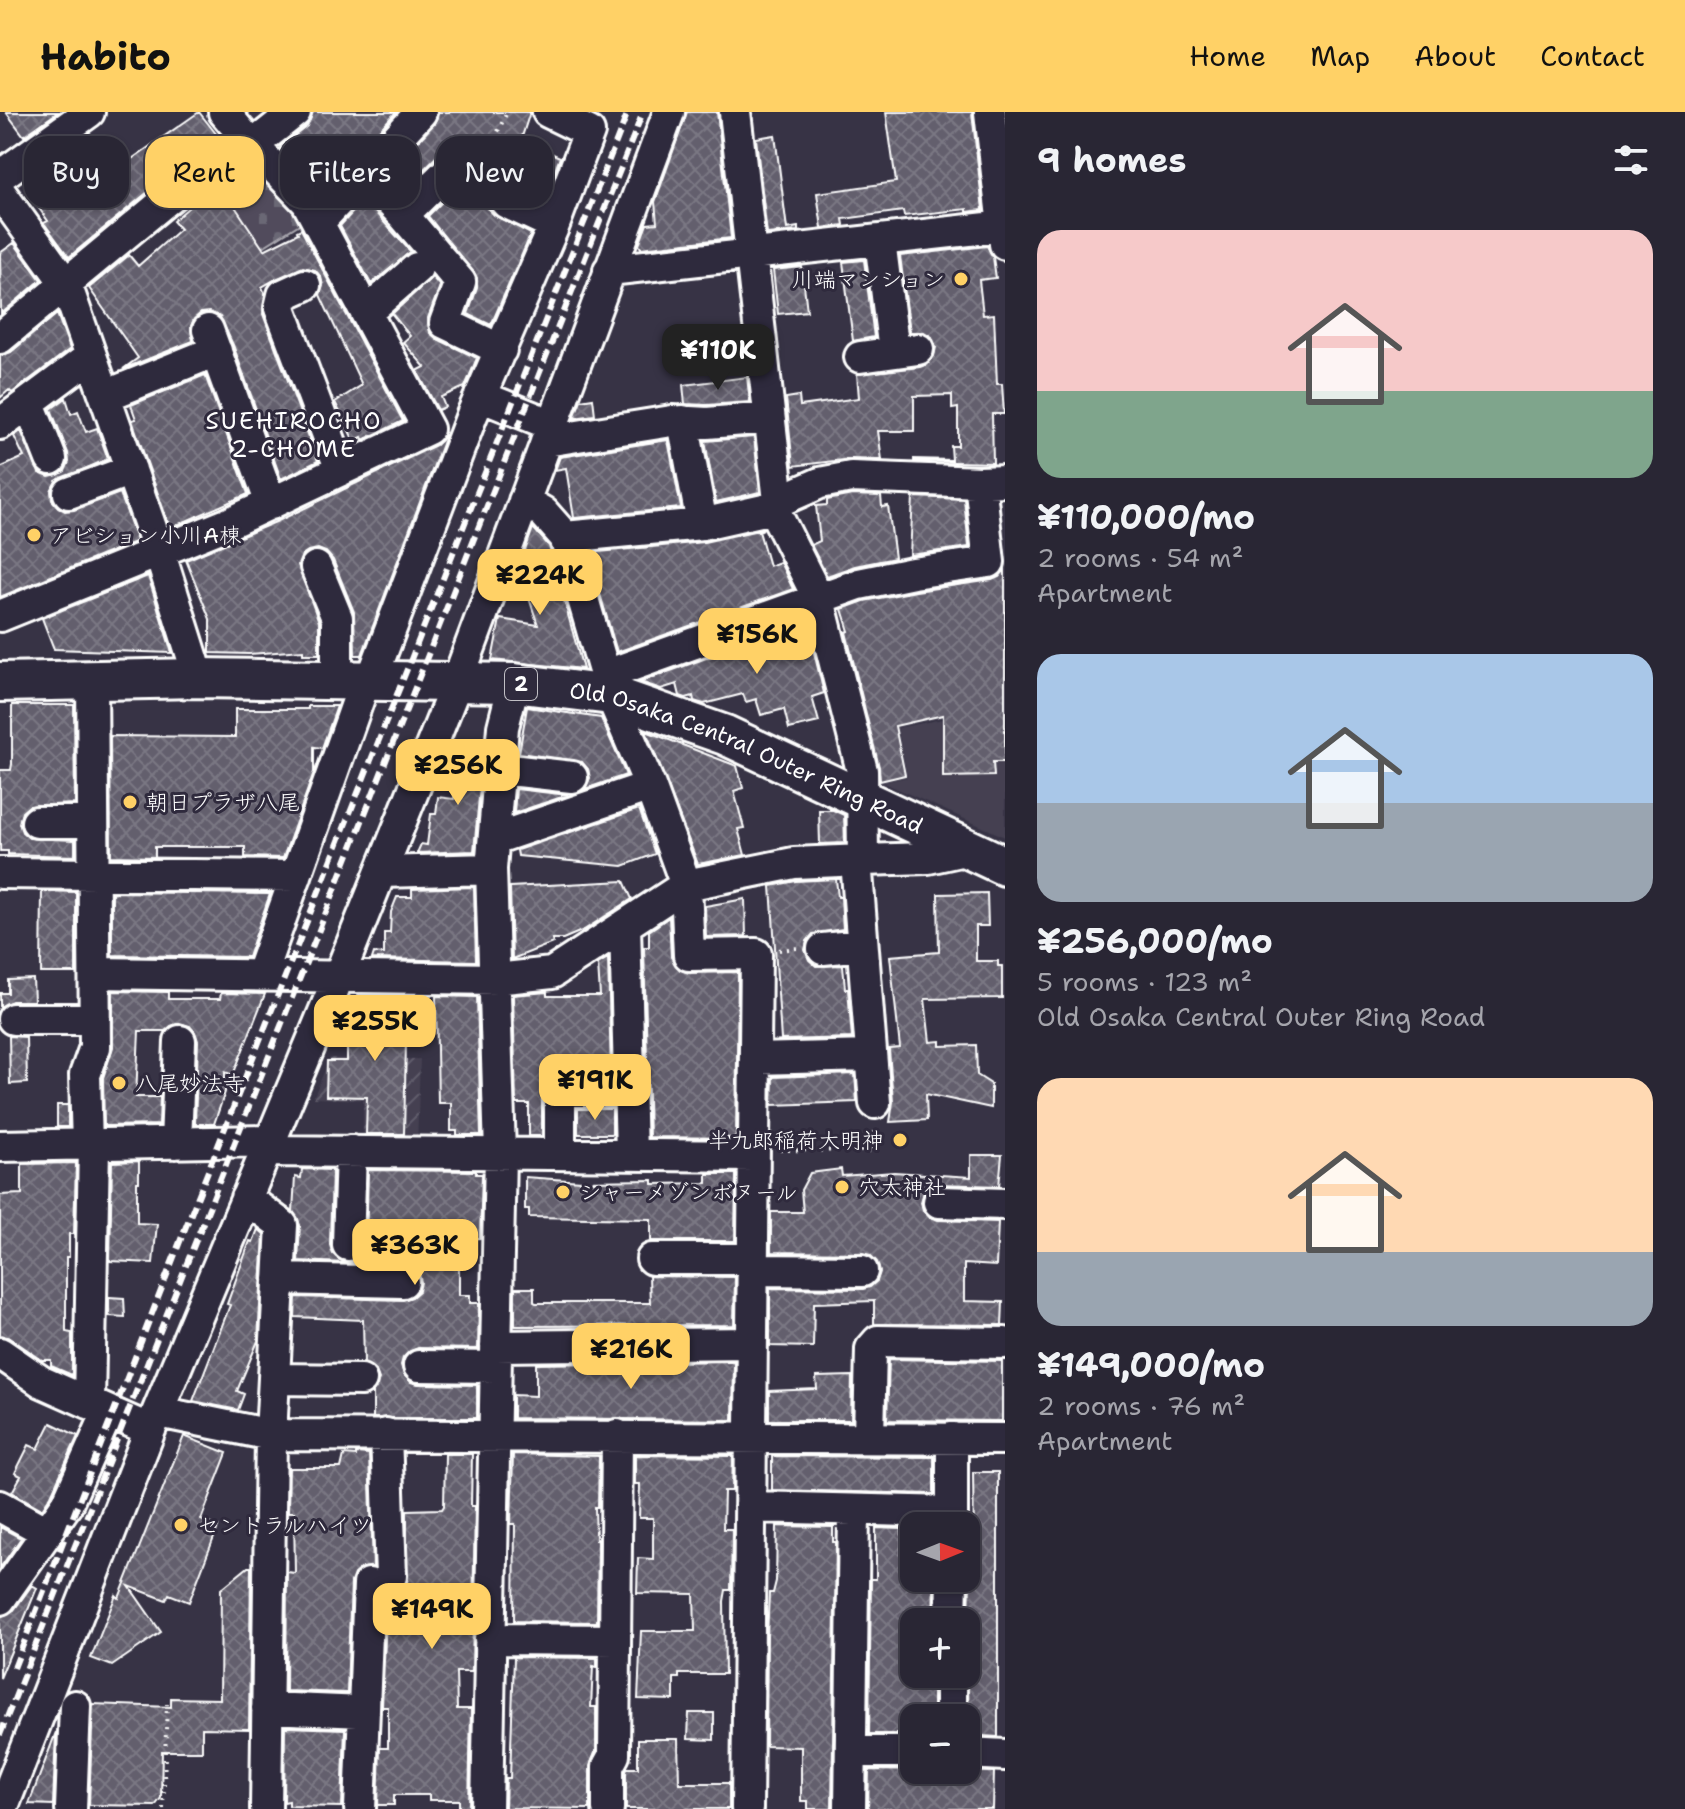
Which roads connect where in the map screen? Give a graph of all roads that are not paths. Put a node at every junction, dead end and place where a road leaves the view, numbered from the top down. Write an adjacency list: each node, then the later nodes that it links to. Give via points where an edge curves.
1 (89, 112): 9 (street)
2 (224, 112): 10 (street)
3 (295, 112): 11 (street)
4 (421, 112): 12 (street)
5 (548, 112): 21 (street, via 589,132)
6 (669, 112): 26 (street)
7 (735, 112): 24 (street)
8 (990, 112): 22 (street)
9 (50, 123): 14 (street)
10 (244, 136)
11 (256, 136)
12 (399, 136)
13 (264, 158): 20 (street, via 307,202)
14 (0, 176)
15 (0, 192): 27 (street)
16 (163, 208): 27 (street)
17 (332, 208): 20 (street)
18 (396, 208): 19 (street)
19 (403, 215): 21 (street, via 460,159 469,160 507,203); 31 (street, via 460,282 445,323)
20 (318, 223): 29 (street)
21 (554, 225): 31 (street)
22 (1004, 232): 23 (street)
23 (880, 240): 24 (street); 33 (street, via 906,350)
24 (751, 255): 26 (street); 37 (street)
25 (417, 268): 29 (street)
26 (609, 270): 41 (street)
27 (66, 284): 30 (street); 32 (street)
28 (305, 285): 44 (street, via 283,295 280,308)
29 (366, 313): 40 (street)
30 (0, 338)
31 (501, 350): 36 (street)
32 (91, 356): 34 (street); 35 (street)
33 (860, 357)
34 (105, 396): 43 (street); 48 (street, via 212,340)
35 (29, 403): 39 (street); 42 (street)
36 (476, 405): 40 (street); 41 (street); 58 (street)
37 (769, 418): 38 (street); 49 (street)
38 (683, 421): 41 (street); 50 (street)
39 (0, 424)
40 (428, 429): 44 (street)
41 (549, 433): 47 (street)
42 (51, 459)
43 (131, 470): 46 (street); 52 (street)
44 (341, 470): 48 (street)
45 (993, 481): 49 (street, via 851,477 820,483); 54 (street, via 989,562 859,584)
46 (69, 493)
47 (524, 501): 51 (street, via 543,512); 60 (street)
48 (271, 504): 52 (street)
49 (776, 504): 50 (street); 54 (street)
50 (702, 524): 51 (street)
51 (565, 537): 62 (street)
52 (159, 551): 55 (street); 56 (street)
53 (316, 567): 58 (street)
54 (819, 600): 62 (street); 66 (street, via 862,771)
55 (0, 616)
56 (199, 678): 57 (main road, Old Osaka Central Outer Ring Road / 2); 58 (main road, Old Osaka Central Outer Ring Road / 2)
57 (92, 679): 59 (main road, Old Osaka Central Outer Ring Road / 2); 68 (street)
58 (358, 681): 60 (main road, Old Osaka Central Outer Ring Road / 2); 77 (street)
59 (0, 682)
60 (457, 682): 61 (main road, Old Osaka Central Outer Ring Road / 2); 74 (street)
61 (514, 683): 62 (main road, Old Osaka Central Outer Ring Road / 2); 63 (street, via 503,727)
62 (608, 685): 65 (street); 66 (main road, Old Osaka Central Outer Ring Road / 2)
63 (501, 769): 64 (street); 69 (street)
64 (572, 777)
65 (650, 786): 69 (street); 78 (street)
66 (862, 798): 70 (main road, Old Osaka Central Outer Ring Road / 2); 71 (street)
67 (37, 822): 68 (street)
68 (93, 822): 76 (street)
69 (494, 839): 73 (street)
70 (969, 849): 71 (street, via 928,858); 72 (main road, Old Osaka Central Outer Ring Road / 2)
71 (859, 860): 78 (street, via 794,863); 80 (street)
72 (1005, 866)
73 (491, 869): 74 (street); 85 (street)
74 (381, 872): 84 (street)
75 (0, 873): 76 (street)
76 (94, 874): 77 (street); 82 (street)
77 (296, 876): 83 (street)
78 (686, 885): 79 (street); 90 (street, via 689,955 756,954)
79 (625, 925): 85 (street, via 552,973); 91 (street)
80 (862, 945): 81 (street); 89 (street)
81 (823, 949)
82 (95, 973): 83 (street); 87 (street)
83 (261, 974): 84 (street)
84 (339, 976): 85 (street); 96 (street)
85 (496, 979): 98 (street)
86 (13, 1019): 87 (street)
87 (95, 1019): 95 (street, via 95,1047 85,1075)
88 (180, 1041): 93 (street)
89 (871, 1056): 90 (street); 92 (street)
90 (755, 1059): 99 (street)
91 (630, 1091): 100 (street, via 560,1091); 101 (street)
92 (875, 1103)
93 (176, 1143): 95 (street); 96 (street)
94 (0, 1146): 95 (street)
95 (90, 1146): 118 (street)
96 (267, 1146): 97 (street); 102 (street)
97 (351, 1151): 98 (street); 105 (street)
98 (500, 1153): 100 (street); 114 (street)
99 (753, 1153): 101 (street); 107 (street)
100 (560, 1154): 101 (street)
101 (631, 1154)
102 (246, 1198): 109 (street, via 282,1225); 119 (street)
103 (939, 1202): 104 (street)
104 (1005, 1204)
105 (348, 1245)
106 (652, 1259): 107 (street)
107 (752, 1265): 108 (street); 111 (street)
108 (862, 1271)
109 (279, 1279): 110 (street); 116 (street)
110 (403, 1282)
111 (751, 1343): 114 (street); 124 (street)
112 (1005, 1343): 125 (street, via 878,1341 871,1349)
113 (0, 1353): 118 (street, via 42,1382)
114 (495, 1356): 115 (street); 121 (street)
115 (419, 1366)
116 (274, 1379): 117 (street); 122 (street)
117 (361, 1380)
118 (98, 1408): 119 (street); 133 (street, via 67,1504)
119 (155, 1421): 122 (street); 144 (street)
120 (386, 1434): 121 (street); 122 (street); 139 (street, via 380,1580)
121 (494, 1434): 123 (street); 135 (street)
122 (271, 1435): 138 (street)
123 (617, 1435): 124 (street); 136 (street)
124 (751, 1436): 125 (street); 129 (street)
125 (869, 1437): 126 (street)
126 (952, 1438): 127 (street); 131 (street)
127 (1005, 1439)
128 (0, 1506): 133 (street)
129 (750, 1507): 130 (street); 150 (street)
130 (854, 1510): 132 (street); 140 (street)
131 (952, 1512)
132 (900, 1514)
133 (47, 1532): 134 (street)
134 (0, 1599)
135 (490, 1639): 136 (street); 148 (street)
136 (615, 1640): 149 (street)
137 (75, 1706): 145 (street)
138 (267, 1708): 139 (street); 146 (street)
139 (364, 1712): 147 (street)
140 (851, 1752): 141 (street); 151 (street)
141 (900, 1752)
142 (980, 1754): 143 (street)
143 (1005, 1755)
144 (2, 1809)
145 (71, 1809)
146 (266, 1809)
147 (360, 1809)
148 (487, 1809)
149 (608, 1809)
150 (747, 1809)
151 (850, 1809)

